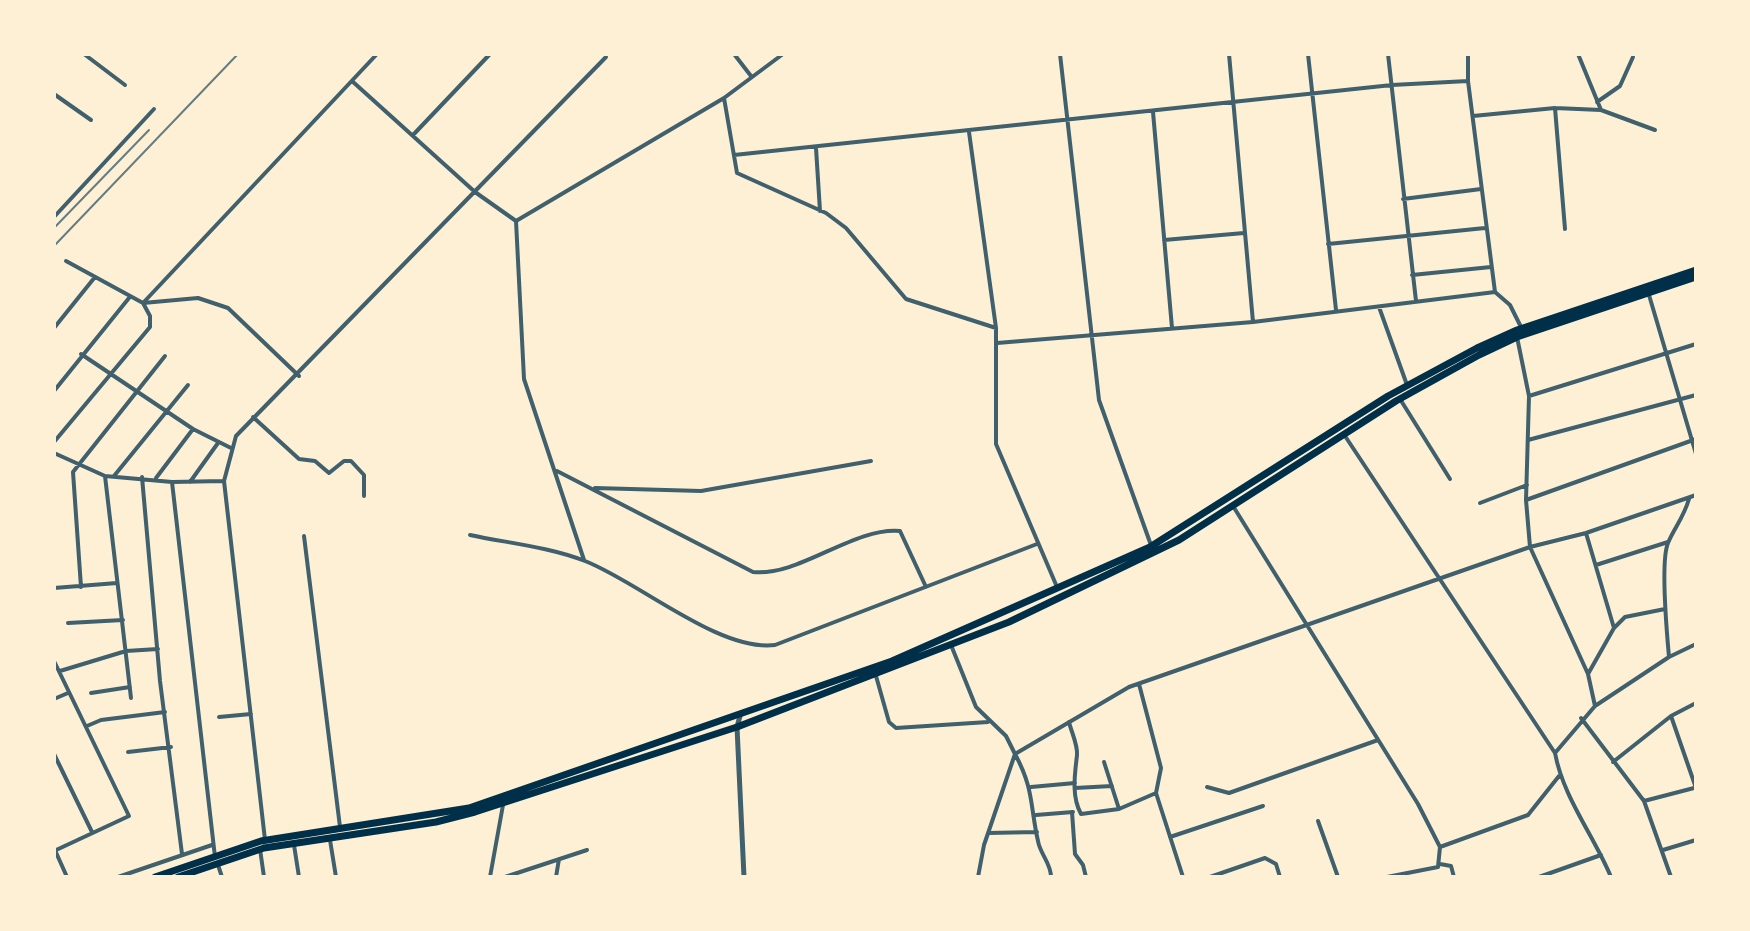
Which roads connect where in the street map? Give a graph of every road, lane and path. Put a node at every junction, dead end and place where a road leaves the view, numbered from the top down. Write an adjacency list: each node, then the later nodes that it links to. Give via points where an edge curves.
1 (84, 54): 17 (street)
2 (377, 54): 15 (street)
3 (490, 54): 33 (street)
4 (734, 54): 14 (street)
5 (783, 54): 14 (street)
6 (1060, 54): 30 (street)
7 (1229, 54): 23 (street)
8 (1308, 54): 20 (street)
9 (1388, 54): 18 (street)
10 (1468, 54): 16 (street)
11 (1578, 54): 22 (street)
12 (606, 57): 37 (street)
13 (1633, 57): 22 (street, via 1620,86)
14 (751, 76): 21 (street)
15 (352, 81): 33 (street); 58 (street)
16 (1468, 81): 18 (street); 28 (street)
17 (125, 85)
18 (1392, 85): 20 (street); 38 (street)
19 (54, 94): 29 (street)
20 (1313, 94): 23 (street); 47 (street)
21 (724, 98): 35 (street); 41 (street)
22 (1597, 102): 26 (street)
23 (1231, 103): 27 (street); 44 (street)
24 (1555, 108): 26 (street); 28 (street); 43 (street)
25 (154, 109): 40 (street)
26 (1601, 110): 31 (street)
27 (1153, 112): 30 (street); 46 (street)
28 (1473, 116): 36 (street)
29 (91, 120)
30 (1066, 123): 32 (street); 66 (street)
31 (1655, 130)
32 (969, 132): 34 (street); 63 (street)
33 (413, 135): 37 (street)
34 (816, 148): 35 (street); 39 (street)
35 (734, 155): 39 (street, via 741,176)
36 (1481, 189): 38 (street); 42 (street)
37 (475, 192): 41 (street); 73 (street)
38 (1403, 199): 45 (street)
39 (820, 211): 63 (street, via 846,228 906,299)
40 (54, 217)
41 (516, 221): 95 (street, via 521,364)
42 (1485, 228): 45 (street); 49 (street)
43 (1565, 229)
44 (1244, 233): 46 (street); 61 (street)
45 (1407, 237): 47 (street); 51 (street)
46 (1164, 240): 64 (street)
47 (1328, 244): 60 (street)
48 (66, 261): 52 (street)
49 (1491, 267): 51 (street); 54 (street)
50 (1696, 270): 65 (main road)
51 (1412, 275): 57 (street)
52 (95, 277): 56 (street); 62 (street)
53 (1696, 277): 55 (main road)
54 (1495, 292): 57 (street); 65 (street, via 1510,305)
55 (1648, 293): 65 (main road); 69 (street)
56 (129, 298): 58 (street); 70 (street)
57 (1416, 301): 59 (street)
58 (143, 303): 72 (street, via 150,327); 73 (street, via 198,298 228,308)
59 (1379, 307): 60 (street); 75 (street)
60 (1336, 311): 61 (street)
61 (1253, 322): 64 (street)
62 (54, 328)
63 (996, 328): 67 (street)
64 (1172, 329): 66 (street)
65 (1519, 332): 75 (main road); 79 (street); 80 (main road)
66 (1093, 335): 67 (street); 118 (street, via 1099,400)
67 (997, 343): 116 (street, via 996,444)
68 (1696, 344): 69 (street)
69 (1668, 352): 79 (street); 81 (street)
70 (81, 354): 72 (street); 76 (street)
71 (165, 356): 77 (street)
72 (111, 374): 77 (street); 88 (street)
73 (299, 376): 83 (street)
74 (188, 385): 82 (street)
75 (1407, 385): 118 (main road)
76 (54, 391)
77 (138, 393): 82 (street); 94 (street)
78 (1696, 395): 81 (street)
79 (1529, 396): 86 (street)
80 (1400, 399): 85 (main road); 100 (street)
81 (1681, 400): 86 (street); 87 (street)
82 (169, 412): 84 (street); 97 (street)
83 (253, 417): 90 (street); 107 (street, via 299,459 315,461 327,472 351,461 364,475)
84 (193, 429): 89 (street); 99 (street)
85 (1344, 435): 111 (main road); 121 (street)
86 (1528, 440): 104 (street)
87 (1694, 440): 92 (street); 109 (street)
88 (54, 442)
89 (218, 443): 90 (street); 103 (street)
90 (231, 448): 101 (street)
91 (54, 453): 94 (street)
92 (1696, 454)
93 (871, 461): 105 (street, via 701,491)
94 (77, 465): 96 (street); 124 (street, via 73,480)
95 (557, 471): 105 (street); 119 (street)
96 (105, 476): 97 (street); 122 (street)
97 (114, 476): 98 (street)
98 (142, 477): 99 (street); 134 (street)
99 (156, 478): 102 (street)
100 (1450, 479)
101 (224, 481): 103 (street); 150 (street)
102 (172, 482): 103 (street); 190 (street)
103 (190, 482)
104 (1527, 485): 109 (street); 110 (street)
105 (593, 488): 125 (street, via 753,572 772,571 900,531)
106 (1696, 495): 108 (street)
107 (364, 496)
108 (1689, 499): 112 (street); 115 (street)
109 (1526, 500): 117 (street)
110 (1480, 503)
111 (1233, 506): 118 (main road); 130 (street)
112 (1586, 533): 117 (street); 120 (street)
113 (470, 535): 119 (street)
114 (304, 536): 181 (street)
115 (1668, 542): 120 (street); 127 (street)
116 (1037, 544): 125 (street); 126 (street)
117 (1530, 547): 121 (street); 139 (street)
118 (1154, 550): 126 (main road); 133 (main road)
119 (584, 560): 125 (street, via 726,636 760,647)
120 (1596, 565): 131 (street)
121 (1441, 579): 130 (street); 162 (street)
122 (117, 583): 124 (street); 128 (street)
123 (54, 586): 124 (street)
124 (81, 587)
125 (926, 588)
126 (1058, 589): 151 (main road, via 892,661)
127 (1665, 609): 131 (street, via 1625,617); 136 (street)
128 (123, 620): 129 (street); 135 (street)
129 (68, 623)
130 (1307, 625): 141 (street); 159 (street)
131 (1614, 628): 139 (street)
132 (1696, 644): 136 (street)
133 (951, 645): 140 (main road); 155 (street, via 976,707)
134 (158, 649): 135 (street); 149 (street)
135 (126, 651): 138 (street); 142 (street)
136 (1669, 657): 148 (street)
137 (54, 661): 138 (street)
138 (59, 672): 143 (street)
139 (1588, 674): 148 (street)
140 (876, 676): 155 (street, via 889,722 896,728); 158 (main road)
141 (1139, 684): 156 (street); 173 (street, via 1161,768)
142 (130, 687): 144 (street); 145 (street)
143 (68, 693): 146 (street); 157 (street)
144 (91, 693)
145 (131, 698)
146 (54, 699)
147 (1696, 703): 152 (street)
148 (1595, 706): 154 (street)
149 (165, 712): 157 (street); 160 (street)
150 (251, 714): 153 (street); 187 (street)
151 (740, 716): 158 (street); 174 (main road)
152 (1671, 716): 166 (street); 172 (street)
153 (219, 717)
154 (1581, 718): 162 (street); 166 (street)
155 (990, 722): 164 (street)
156 (1069, 722): 164 (street); 168 (street, via 1077,754)
157 (87, 726): 182 (street, via 129,816)
158 (737, 727): 174 (main road); 212 (street)
159 (1378, 740): 171 (street, via 1229,793); 191 (street)
160 (171, 747): 161 (street); 196 (street)
161 (128, 752)
162 (1555, 753): 167 (street)
163 (54, 754): 182 (street)
164 (1015, 754): 170 (street); 184 (street)
165 (1104, 762): 169 (street)
166 (1613, 762): 175 (street)
167 (1559, 776): 191 (street, via 1528,815); 197 (street)
168 (1075, 785): 169 (street); 170 (street); 178 (street)
169 (1112, 786): 177 (street)
170 (1031, 787): 179 (street)
171 (1207, 787)
172 (1695, 788): 175 (street)
173 (1156, 793): 177 (street); 186 (street)
174 (504, 800): 181 (main road); 185 (main road, via 436,822); 209 (street)
175 (1644, 801): 195 (street)
176 (1263, 806): 186 (street)
177 (1119, 809): 178 (street)
178 (1076, 812): 179 (street); 215 (street, via 1075,854)
179 (1036, 815): 183 (street)
180 (1318, 821): 219 (street)
181 (340, 830): 187 (main road)
182 (92, 832): 193 (street)
183 (1037, 832): 184 (street); 214 (street)
184 (988, 833): 213 (street)
185 (330, 837): 189 (main road); 208 (street)
186 (1170, 837): 216 (street)
187 (265, 840): 198 (main road)
188 (1696, 840): 195 (street)
189 (294, 843): 192 (main road); 207 (street)
190 (212, 845): 196 (street); 198 (street)
191 (1440, 847): 200 (street)
192 (260, 849): 198 (main road); 206 (street)
193 (54, 850): 202 (street)
194 (587, 850): 199 (street)
195 (1663, 850): 224 (street)
196 (182, 854): 203 (street)
197 (1602, 855): 222 (street); 223 (street)
198 (215, 858): 201 (street); 204 (main road); 205 (main road)
199 (559, 859): 210 (street); 211 (street)
200 (1440, 864): 220 (street); 221 (street, via 1451,866)
201 (220, 876)
202 (67, 877)
203 (118, 877)
204 (155, 877)
205 (178, 877)
206 (264, 877)
207 (299, 877)
208 (336, 877)
209 (490, 877)
210 (505, 877)
211 (556, 877)
212 (744, 877)
213 (978, 877)
214 (1051, 877)
215 (1086, 877)
216 (1183, 877)
217 (1210, 877): 218 (street, via 1265,858 1276,864)
218 (1280, 877)
219 (1338, 877)
220 (1387, 877)
221 (1454, 877)
222 (1539, 877)
223 (1611, 877)
224 (1671, 877)

